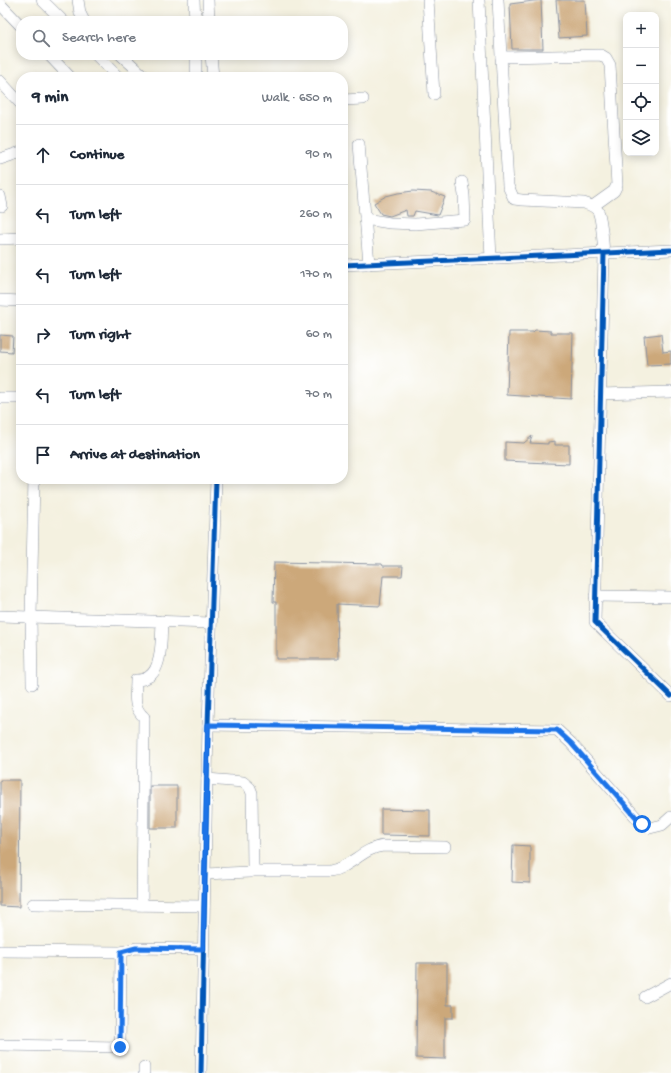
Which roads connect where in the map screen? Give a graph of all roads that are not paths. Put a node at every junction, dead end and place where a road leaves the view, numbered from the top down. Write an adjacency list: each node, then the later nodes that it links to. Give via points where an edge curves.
1 (42, 0): 9 (street)
2 (78, 0): 10 (street)
3 (194, 0): 11 (street)
4 (208, 0): 12 (street)
5 (428, 0): 26 (street)
6 (479, 0): 40 (street)
7 (498, 0): 14 (street)
8 (0, 4): 13 (street)
9 (58, 16)
10 (81, 16)
11 (195, 16)
12 (210, 16)
13 (16, 21)
14 (501, 57): 34 (street, via 510,194 514,199 584,203); 34 (street, via 601,55 606,58 610,65 617,185 614,192)
15 (54, 60): 20 (street)
16 (101, 60): 21 (street)
17 (126, 60): 22 (street)
18 (196, 60): 23 (street)
19 (212, 60): 24 (street)
20 (65, 72)
21 (113, 72)
22 (139, 72)
23 (196, 72)
24 (213, 72)
25 (0, 81): 27 (street)
26 (434, 94)
27 (16, 99)
28 (363, 99): 29 (street)
29 (348, 100)
30 (359, 144): 35 (street)
31 (16, 154): 32 (street)
32 (0, 159)
33 (462, 182): 35 (street, via 465,220 415,224)
34 (593, 206): 39 (street, via 598,211)
35 (365, 219): 41 (street)
36 (0, 238): 37 (street)
37 (16, 238)
38 (671, 250): 39 (street)
39 (604, 254): 40 (street); 46 (street)
40 (491, 259): 41 (street)
41 (369, 264): 42 (street)
42 (348, 265)
43 (0, 300): 44 (street)
44 (16, 301)
45 (671, 392): 46 (street)
46 (600, 394): 51 (street)
47 (0, 398): 48 (street)
48 (16, 398)
49 (34, 484): 54 (street)
50 (216, 484): 56 (street)
51 (595, 596): 52 (street); 58 (street, via 595,622)
52 (671, 597)
53 (0, 616): 54 (street)
54 (31, 617): 55 (street); 57 (street)
55 (162, 621): 56 (street); 66 (street, via 161,653 157,667 149,677 136,680 135,706 144,718)
56 (211, 623): 59 (street)
57 (32, 684)
58 (671, 696)
59 (208, 725): 60 (street); 61 (street, via 557,730 642,824 650,828 662,825)
60 (207, 779): 63 (street, via 243,782 250,788); 64 (street)
61 (671, 817)
62 (445, 847): 63 (street, via 376,847 344,867 330,872)
63 (252, 871): 64 (street)
64 (205, 874): 67 (street)
65 (33, 904): 66 (street)
66 (142, 905): 67 (street)
67 (204, 906): 68 (street)
68 (203, 949): 70 (street, via 136,948); 74 (street)
69 (0, 951): 70 (street)
70 (121, 952): 73 (street, via 120,1047)
71 (671, 983): 72 (street)
72 (645, 997)
73 (0, 1045)
74 (201, 1073)

